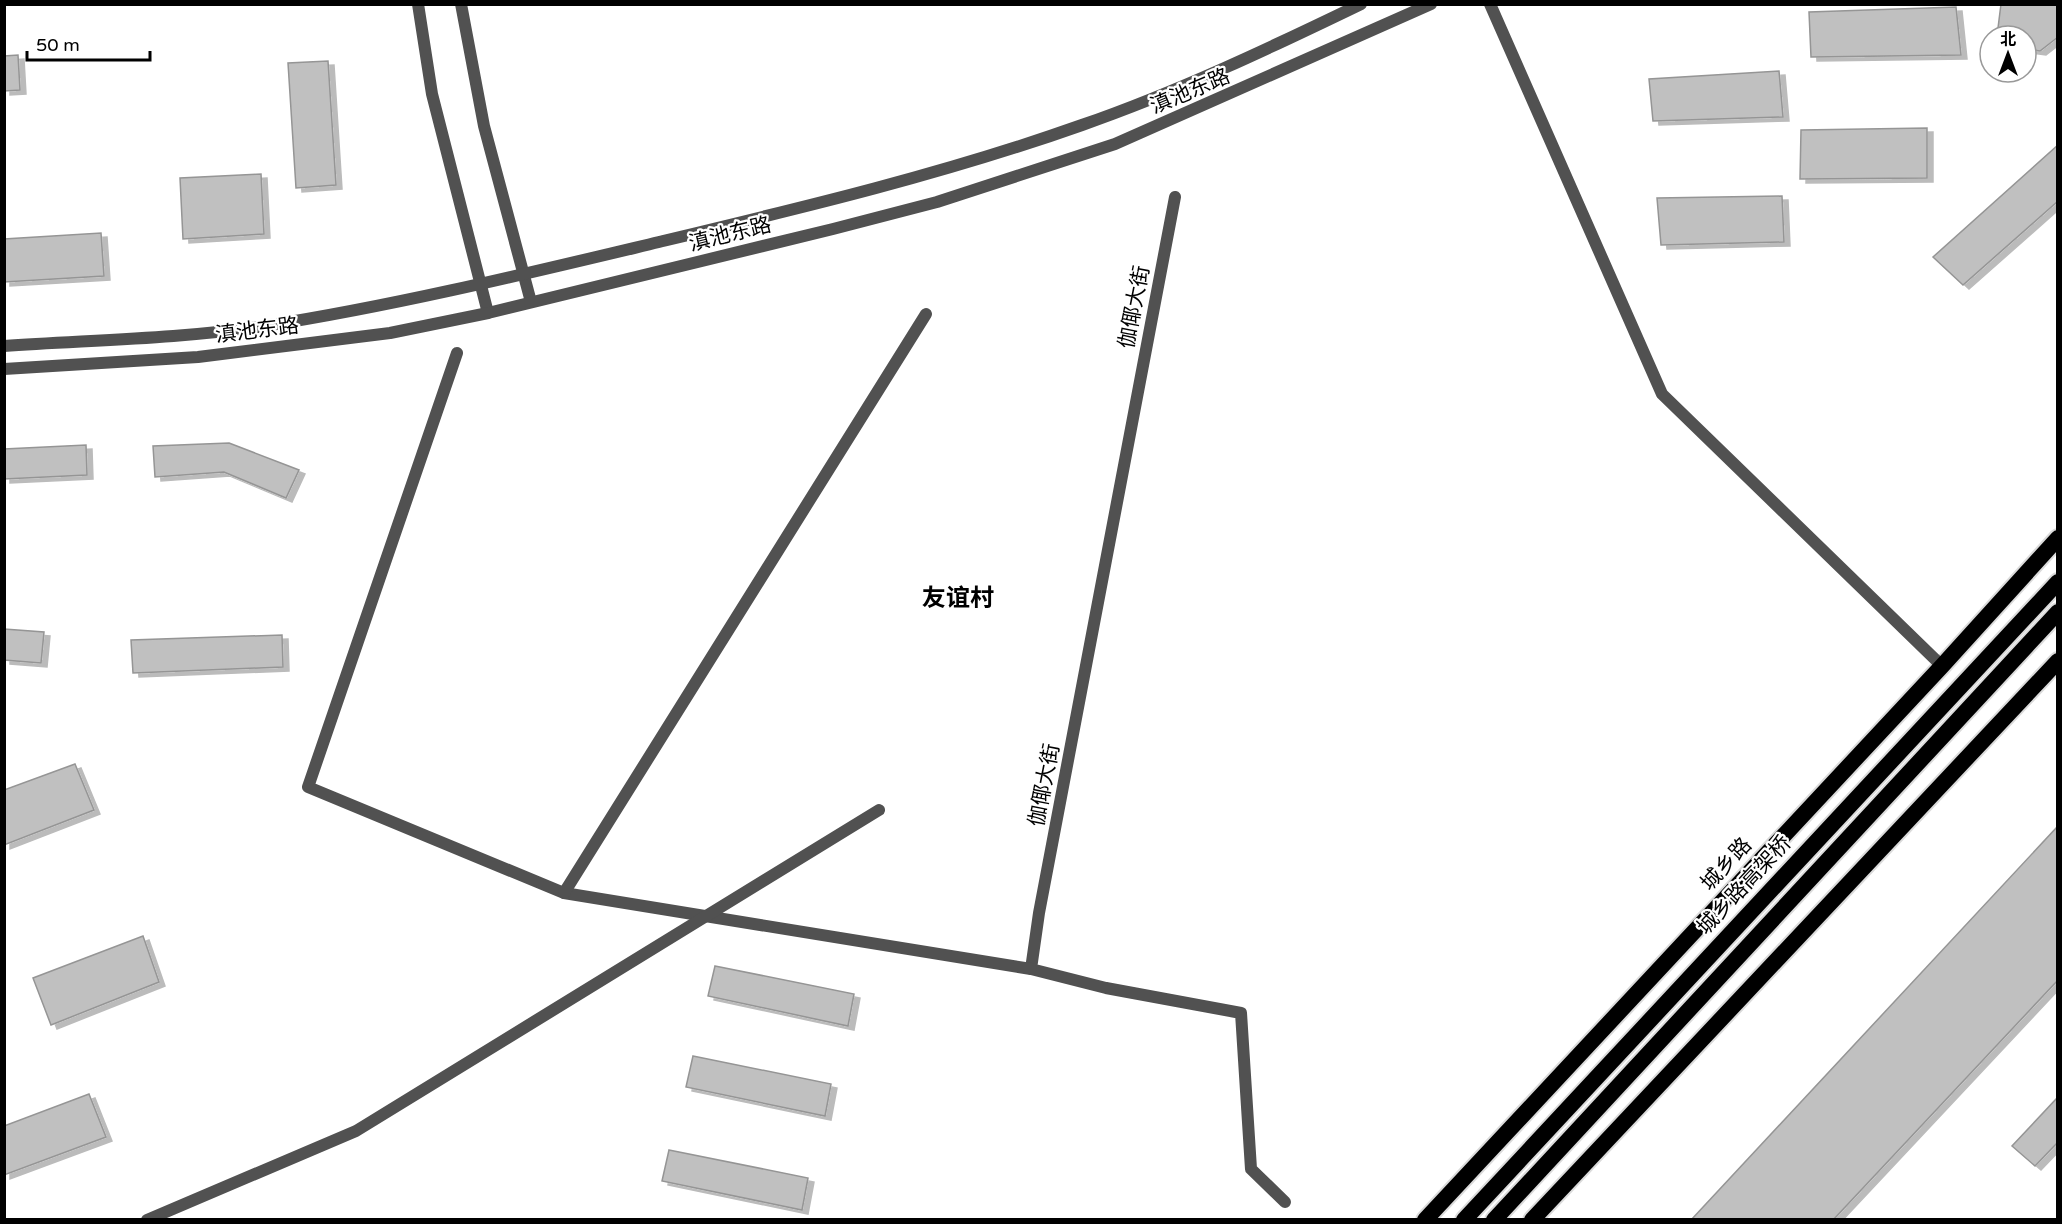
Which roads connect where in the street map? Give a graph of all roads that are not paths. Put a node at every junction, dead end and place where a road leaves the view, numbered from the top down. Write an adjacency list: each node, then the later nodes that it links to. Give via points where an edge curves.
1 (418, 4): 8 (street, via 432,94)
2 (460, 4): 7 (street, via 484,126)
3 (1361, 4): 7 (street, 滇池东路, via 1176,87 1083,125 1000,152 765,216)
4 (1431, 4): 9 (street, 滇池东路, via 1126,140 1029,173 937,202)
5 (1490, 4): 19 (street, via 1662,394)
6 (1175, 197): 22 (street, 伽倻大街)
7 (524, 274): 8 (street, 滇池东路); 9 (street)
8 (480, 285): 10 (street); 12 (street, 滇池东路, via 264,326)
9 (531, 302): 10 (street, 滇池东路)
10 (488, 313): 14 (street, 滇池东路, via 390,333 198,357)
11 (926, 314): 21 (street)
12 (4, 346)
13 (457, 353): 21 (street, via 308,787)
14 (4, 369)
15 (2058, 538): 19 (highway, 城乡路)
16 (2058, 582): 26 (highway, 城乡路高架桥)
17 (2058, 612): 27 (highway, 城乡路高架桥)
18 (2058, 661): 28 (highway)
19 (1942, 666): 25 (highway, 城乡路)
20 (879, 810): 24 (street, via 356,1131)
21 (564, 893): 22 (street)
22 (1031, 969): 23 (street, via 1106,988 1241,1013 1251,1169)
23 (1285, 1202)
24 (147, 1220)
25 (1425, 1220)
26 (1464, 1220)
27 (1494, 1220)
28 (1532, 1220)

